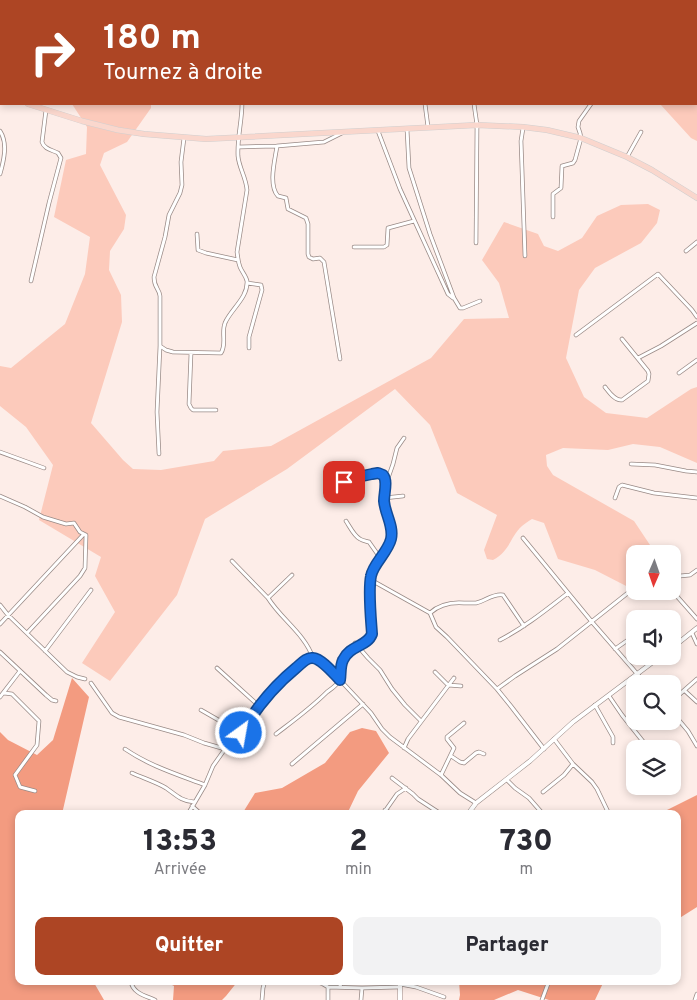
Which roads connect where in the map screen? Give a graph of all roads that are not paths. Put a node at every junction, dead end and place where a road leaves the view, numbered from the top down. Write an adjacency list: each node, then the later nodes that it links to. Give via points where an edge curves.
1 (31, 105): 6 (main road)
2 (242, 105): 16 (street)
3 (425, 105): 8 (street)
4 (474, 105): 7 (street)
5 (590, 105): 17 (street, via 579,120)
6 (46, 110): 15 (main road, via 118,130); 32 (street, via 42,142 61,158)
7 (477, 125): 8 (main road); 9 (main road); 27 (street)
8 (428, 127): 10 (main road)
9 (523, 127): 17 (main road); 30 (street)
10 (407, 128): 11 (main road); 34 (street, via 409,168)
11 (378, 130): 13 (main road); 24 (street)
12 (0, 131): 21 (street, via 4,143)
13 (345, 132): 16 (main road); 18 (street, via 324,142)
14 (641, 132): 20 (street)
15 (184, 138): 16 (main road); 42 (street, via 182,185 170,215 154,277 160,294)
16 (239, 138): 19 (street)
17 (580, 138): 20 (main road); 23 (street, via 575,160 562,166 561,188 553,194)
18 (277, 146): 19 (street); 45 (street, via 273,172 275,192 286,198 288,209 306,218 309,257 320,258 324,262)
19 (238, 147): 31 (street, via 247,190)
20 (627, 157): 22 (main road)
21 (0, 174)
22 (697, 198)
23 (553, 217)
24 (414, 221): 28 (street, via 388,228 386,246); 34 (street, via 448,294)
25 (197, 234): 31 (street, via 198,250)
26 (697, 242): 29 (street)
27 (476, 243)
28 (354, 247)
29 (686, 251)
30 (525, 256)
31 (238, 260): 33 (street)
32 (31, 281)
33 (247, 283): 43 (street, via 261,285 262,290); 44 (street, via 242,298 225,322 223,351 219,354)
34 (454, 298): 35 (street, via 460,308)
35 (480, 301)
36 (697, 306): 37 (street)
37 (692, 310): 38 (street); 40 (street, via 658,274)
38 (697, 317)
39 (697, 323): 46 (street)
40 (576, 335)
41 (622, 339): 46 (street)
42 (160, 346): 44 (street, via 173,352); 53 (street)
43 (249, 348)
44 (191, 353): 50 (street, via 191,408)
45 (340, 358)
46 (638, 358): 49 (street, via 648,371 648,381 620,401)
47 (697, 360): 48 (street)
48 (679, 373)
49 (604, 387)
50 (216, 410)
51 (404, 438): 57 (street, via 399,443)
52 (0, 452): 55 (street)
53 (159, 454)
54 (631, 464): 56 (street)
55 (44, 468)
56 (697, 472)
57 (385, 485): 58 (street, via 385,477 378,473 348,479); 61 (street)
58 (342, 487)
59 (0, 496): 65 (street, via 43,517 66,524 74,523)
60 (403, 496): 61 (street)
61 (384, 498): 67 (street, via 391,532)
62 (615, 498): 63 (street, via 622,485)
63 (697, 498)
64 (346, 521): 67 (street, via 361,540 369,542)
65 (84, 534): 80 (street); 87 (street, via 85,568)
66 (523, 538): 74 (street)
67 (381, 559): 72 (street)
68 (232, 561): 76 (street)
69 (697, 570): 71 (street)
70 (292, 574): 76 (street)
71 (681, 576)
72 (370, 580): 79 (street); 93 (street, via 372,634)
73 (91, 590): 95 (street)
74 (568, 593): 82 (street); 84 (street)
75 (626, 594): 82 (street)
76 (268, 598): 97 (street, via 311,651)
77 (680, 600): 81 (street)
78 (0, 604): 80 (street)
79 (430, 613): 84 (street, via 440,606 475,603 500,594); 111 (street, via 436,627)
80 (8, 615): 83 (street); 87 (street)
81 (697, 618)
82 (592, 622): 94 (street); 111 (street)
83 (0, 624)
84 (524, 626): 88 (street)
85 (697, 628): 86 (street)
86 (692, 632): 90 (street); 92 (street)
87 (26, 633): 95 (street)
88 (500, 640)
89 (626, 641): 94 (street)
90 (681, 641)
91 (355, 643): 93 (street)
92 (697, 644)
93 (359, 646): 106 (street, via 343,660); 123 (street)
94 (615, 649): 102 (street)
95 (45, 651): 104 (street, via 71,674)
96 (0, 652): 100 (street)
97 (313, 658): 106 (street); 121 (street, via 283,678)
98 (650, 665): 102 (street)
99 (217, 668): 121 (street)
100 (20, 671): 113 (street); 117 (street)
101 (435, 672): 109 (street)
102 (638, 675)
103 (454, 678): 109 (street)
104 (85, 679)
105 (697, 679): 112 (street)
106 (340, 680): 119 (street); 127 (street, via 312,707)
107 (91, 683): 134 (street, via 112,713 119,717)
108 (626, 683): 115 (street)
109 (448, 685): 110 (street); 123 (street)
110 (461, 686)
111 (497, 689): 135 (street)
112 (685, 691): 114 (street); 118 (street)
113 (4, 693): 116 (street); 146 (street, via 12,694 39,721 37,745 14,775 20,787)
114 (681, 694)
115 (608, 696): 120 (street); 129 (street)
116 (0, 697)
117 (56, 701)
118 (697, 702)
119 (363, 704): 132 (street, via 390,738); 138 (street)
120 (595, 705): 128 (street); 130 (street, via 613,737)
121 (259, 706): 126 (street)
122 (201, 710): 126 (street)
123 (421, 721): 132 (street)
124 (681, 722): 131 (street)
125 (464, 723): 137 (street, via 447,737 454,748)
126 (241, 733): 134 (street)
127 (276, 734)
128 (554, 739): 135 (street); 139 (street)
129 (642, 740)
130 (613, 743)
131 (697, 746)
132 (404, 748): 141 (street)
133 (125, 749): 144 (street, via 153,766)
134 (225, 749): 144 (street, via 212,766)
135 (544, 749): 143 (street)
136 (484, 754): 137 (street, via 476,753 464,763)
137 (451, 756): 141 (street)
138 (292, 764)
139 (573, 764): 147 (street); 157 (street, via 592,782)
140 (132, 773): 148 (street, via 179,798)
141 (441, 775): 149 (street)
142 (392, 778): 145 (street)
143 (507, 780): 149 (street); 156 (street)
144 (205, 785): 148 (street)
145 (406, 788): 153 (street); 154 (street)
146 (35, 791)
147 (543, 792)
148 (194, 802): 150 (street)
149 (476, 803): 155 (street)
150 (192, 806): 151 (street); 152 (street)
151 (190, 810)
152 (196, 810)
153 (385, 810)
154 (435, 810)
155 (471, 810)
156 (540, 810)
157 (607, 810)
158 (131, 985): 171 (street, via 136,992)
159 (264, 985): 172 (street)
160 (325, 985): 166 (street)
161 (340, 985): 167 (street)
162 (390, 985): 168 (street)
163 (400, 985): 175 (street)
164 (405, 985): 170 (street)
165 (548, 985): 176 (street)
166 (328, 987): 167 (street); 173 (street)
167 (340, 988): 168 (street)
168 (362, 988): 174 (street)
169 (697, 994): 177 (street)
170 (444, 997)
171 (156, 1000)
172 (262, 1000)
173 (328, 1000)
174 (361, 1000)
175 (400, 1000)
176 (542, 1000)
177 (695, 1000)

